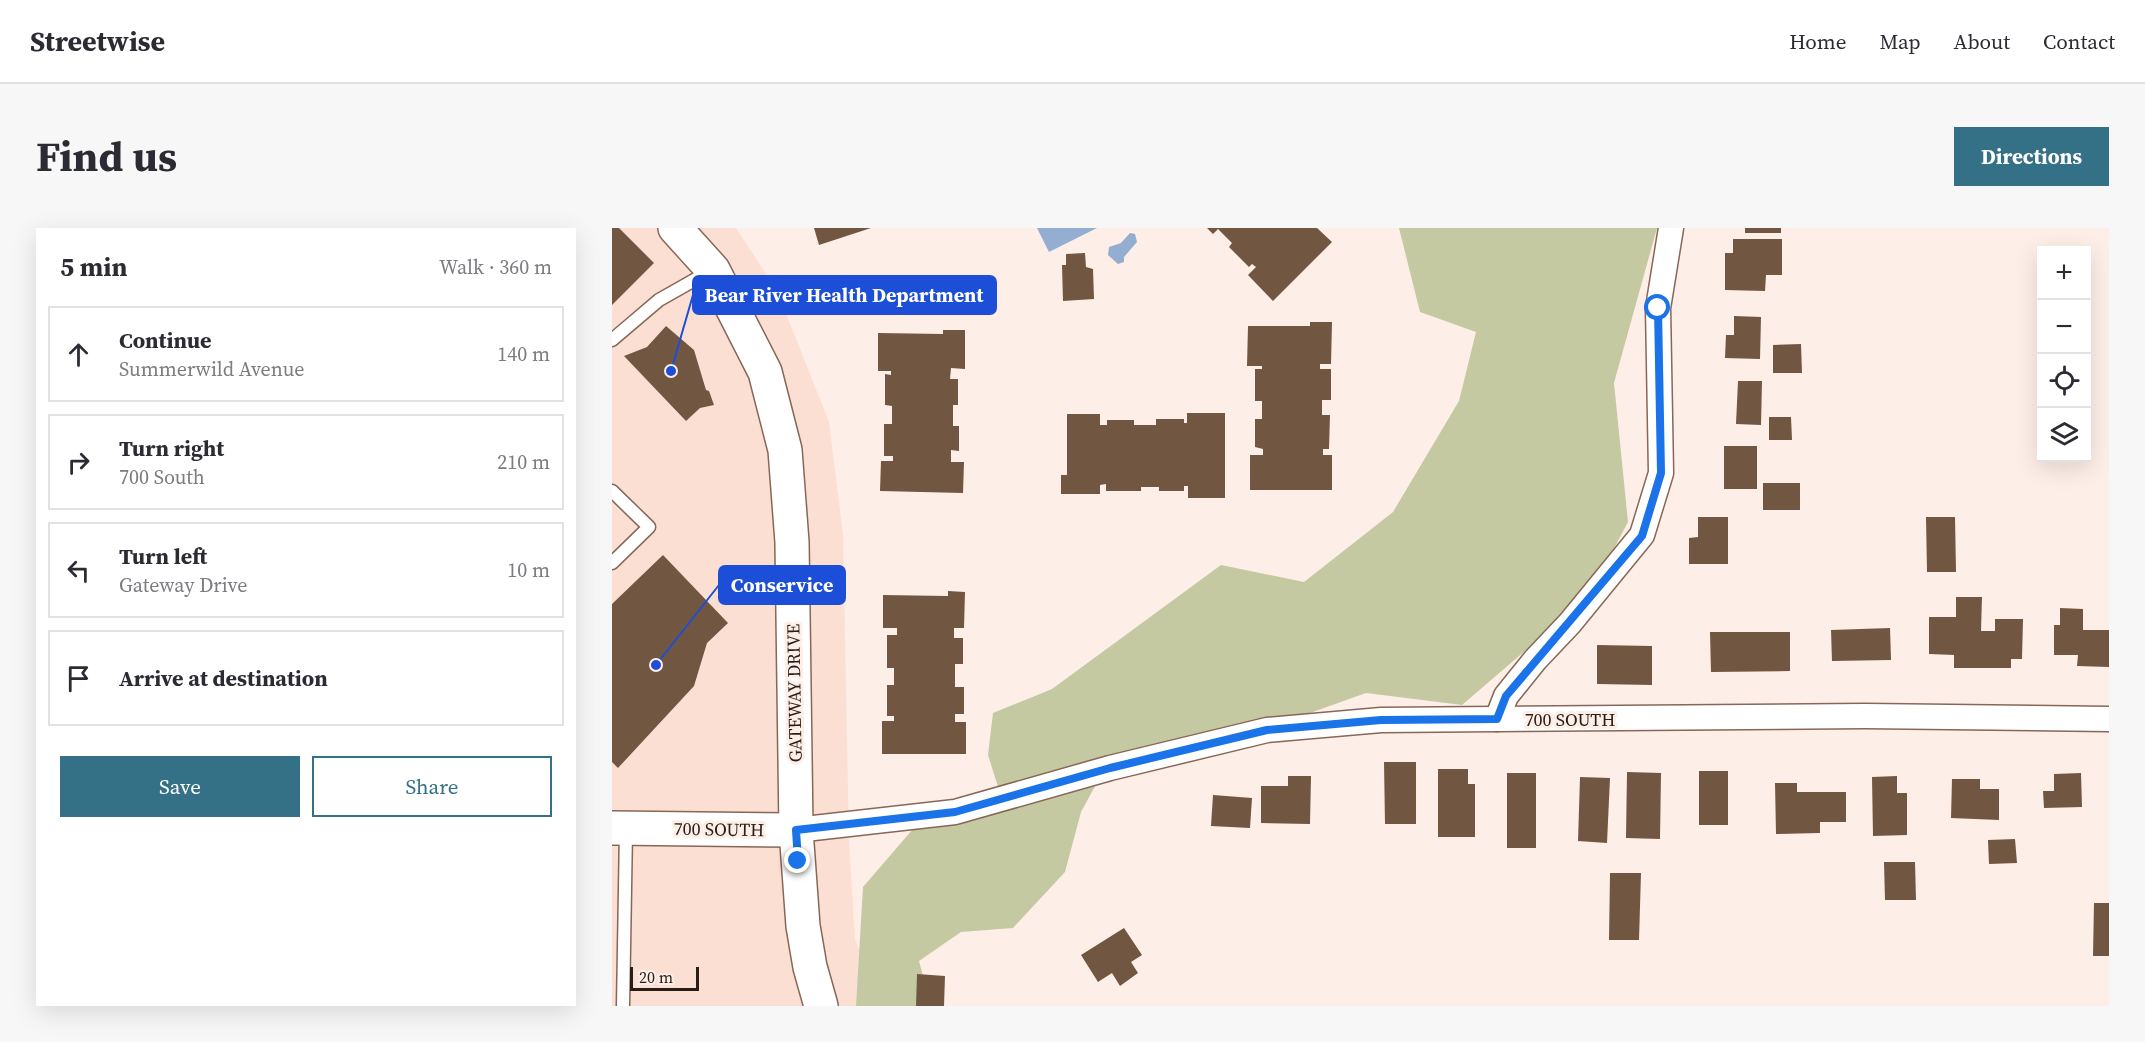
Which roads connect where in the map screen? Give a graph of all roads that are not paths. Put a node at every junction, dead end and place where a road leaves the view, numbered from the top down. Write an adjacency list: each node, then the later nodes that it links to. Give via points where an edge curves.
1 (675, 228): 3 (main road, GATEWAY DRIVE)
2 (1671, 228): 7 (street, via 1658,308 1661,473 1642,536 1506,696)
3 (713, 270): 4 (lane, via 659,300); 10 (main road, GATEWAY DRIVE, via 765,372 785,450 792,542)
4 (612, 340)
5 (612, 491): 6 (lane, via 649,527)
6 (612, 563)
7 (1497, 719): 8 (street, 700 SOUTH); 10 (street, 700 SOUTH, via 1381,720 1267,730 1110,768 955,812)
8 (2109, 719)
9 (619, 828): 10 (main road, 700 SOUTH); 11 (lane)
10 (796, 830): 12 (main road, GATEWAY DRIVE, via 803,926)
11 (623, 1006)
12 (821, 1006)

